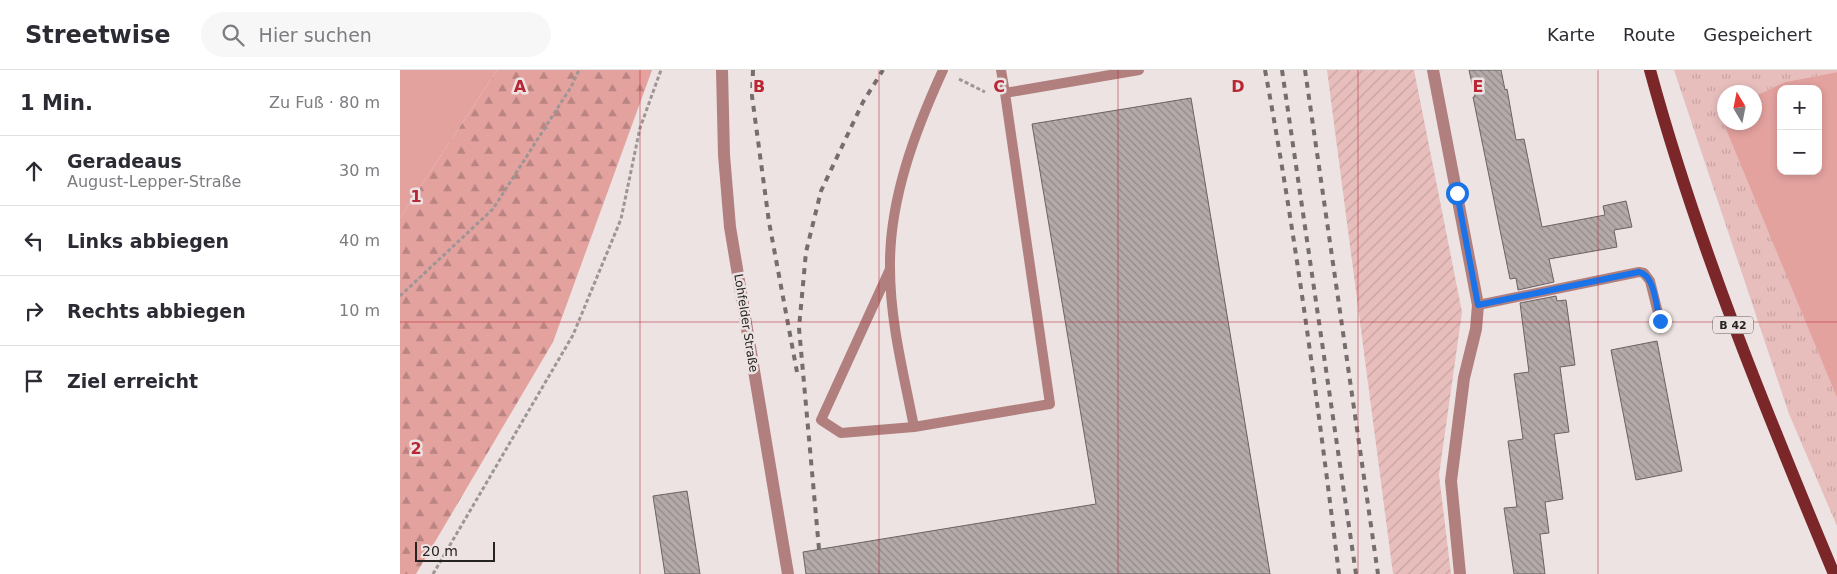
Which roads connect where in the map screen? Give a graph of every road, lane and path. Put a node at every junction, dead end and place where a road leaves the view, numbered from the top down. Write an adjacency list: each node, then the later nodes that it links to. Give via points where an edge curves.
1 (579, 70): 11 (path, via 492,209)
2 (661, 70): 15 (path, via 640,128 621,219 573,336)
3 (722, 70): 16 (street, Lohfelder Straße, via 730,228)
4 (1001, 70): 9 (lane)
5 (1139, 70): 9 (lane)
6 (1433, 70): 12 (street)
7 (1650, 70): 18 (main road, B 42, via 1727,311)
8 (942, 71): 9 (path); 10 (lane, via 900,190 891,234)
9 (1006, 97): 14 (lane, via 1050,404)
10 (890, 269): 14 (lane, via 896,335); 14 (lane, via 821,420 841,433)
11 (400, 296)
12 (1478, 305): 13 (lane, via 1639,272 1650,281); 17 (street, via 1476,329 1464,378 1451,481)
13 (1660, 321)
14 (914, 427)
15 (433, 574)
16 (788, 574)
17 (1460, 574)
18 (1834, 574)

